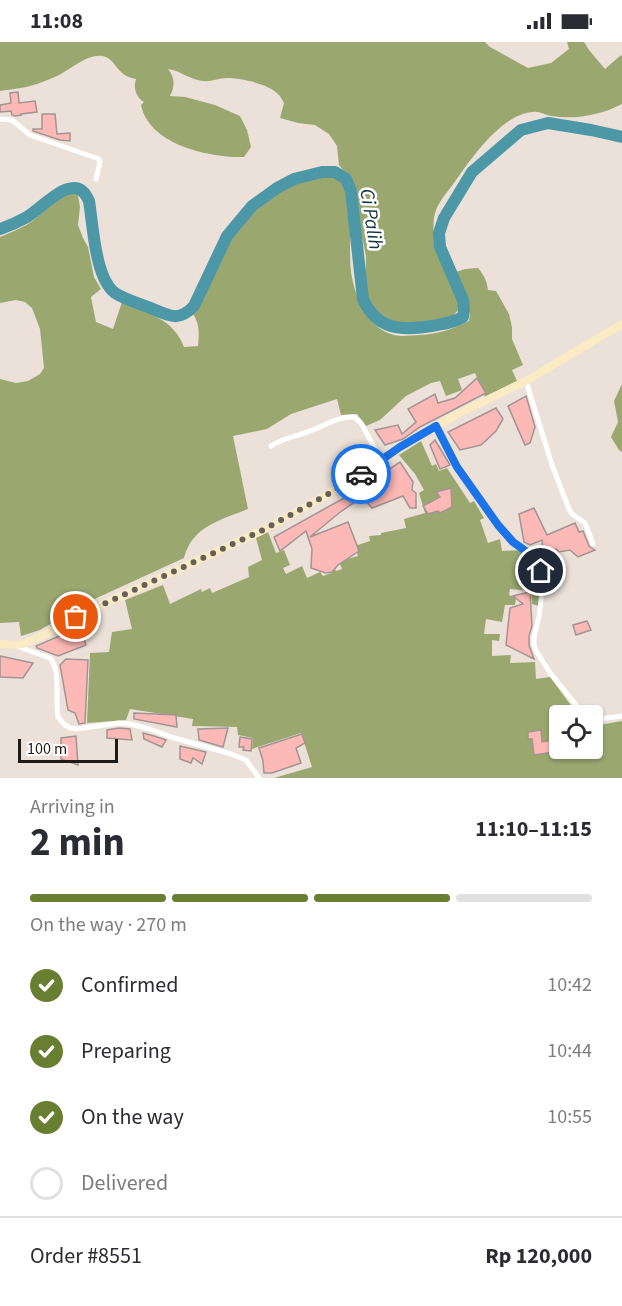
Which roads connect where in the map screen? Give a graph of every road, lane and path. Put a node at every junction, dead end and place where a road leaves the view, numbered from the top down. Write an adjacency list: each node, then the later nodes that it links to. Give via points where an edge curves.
1 (0, 119): 2 (street, via 12,120 30,135 99,159)
2 (96, 179)
3 (622, 324): 4 (street)
4 (526, 381): 5 (street); 8 (street, via 569,509 585,523)
5 (436, 426): 7 (street); 11 (street, via 457,467 498,525 537,562 543,583 534,645)
6 (271, 446): 7 (street, via 341,418 354,417)
7 (381, 460): 10 (street, via 263,530 36,639)
8 (593, 544)
9 (0, 644): 10 (street)
10 (15, 645): 14 (street, via 54,661 58,717 70,728 119,723 150,729 246,760)
11 (576, 705)
12 (622, 716): 13 (street)
13 (603, 719)
14 (259, 778)

